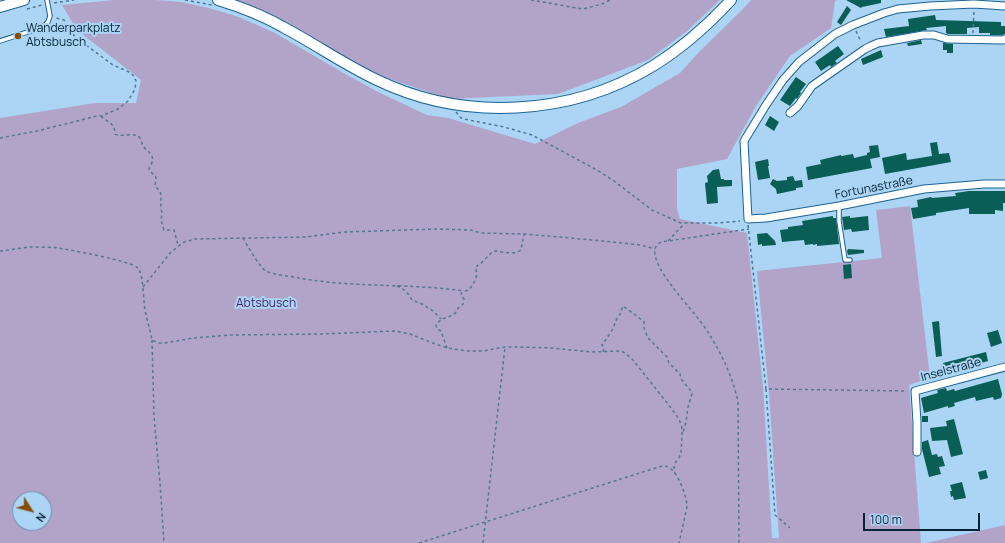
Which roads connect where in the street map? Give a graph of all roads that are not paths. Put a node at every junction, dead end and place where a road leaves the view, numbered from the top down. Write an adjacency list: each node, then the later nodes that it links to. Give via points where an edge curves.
1 (24, 0): 6 (main road)
2 (732, 0): 4 (main road, via 673,53 628,79 589,95 521,108 469,107 402,91 363,73 248,10)
3 (48, 2): 8 (lane, via 50,16 43,27)
4 (216, 3)
5 (1005, 6): 11 (street, Fortunastraße, via 930,6 884,13 835,34 799,62 783,80 744,141 748,219)
6 (0, 7)
7 (1005, 39): 9 (street, via 947,39 934,35 871,46 812,86)
8 (0, 41)
9 (790, 113)
10 (1005, 184): 11 (street, Fortunastraße, via 924,189)
11 (839, 206): 12 (lane, via 845,260)
12 (850, 260)
13 (1005, 367): 14 (street, Inselstraße, via 915,391)
14 (917, 452)

